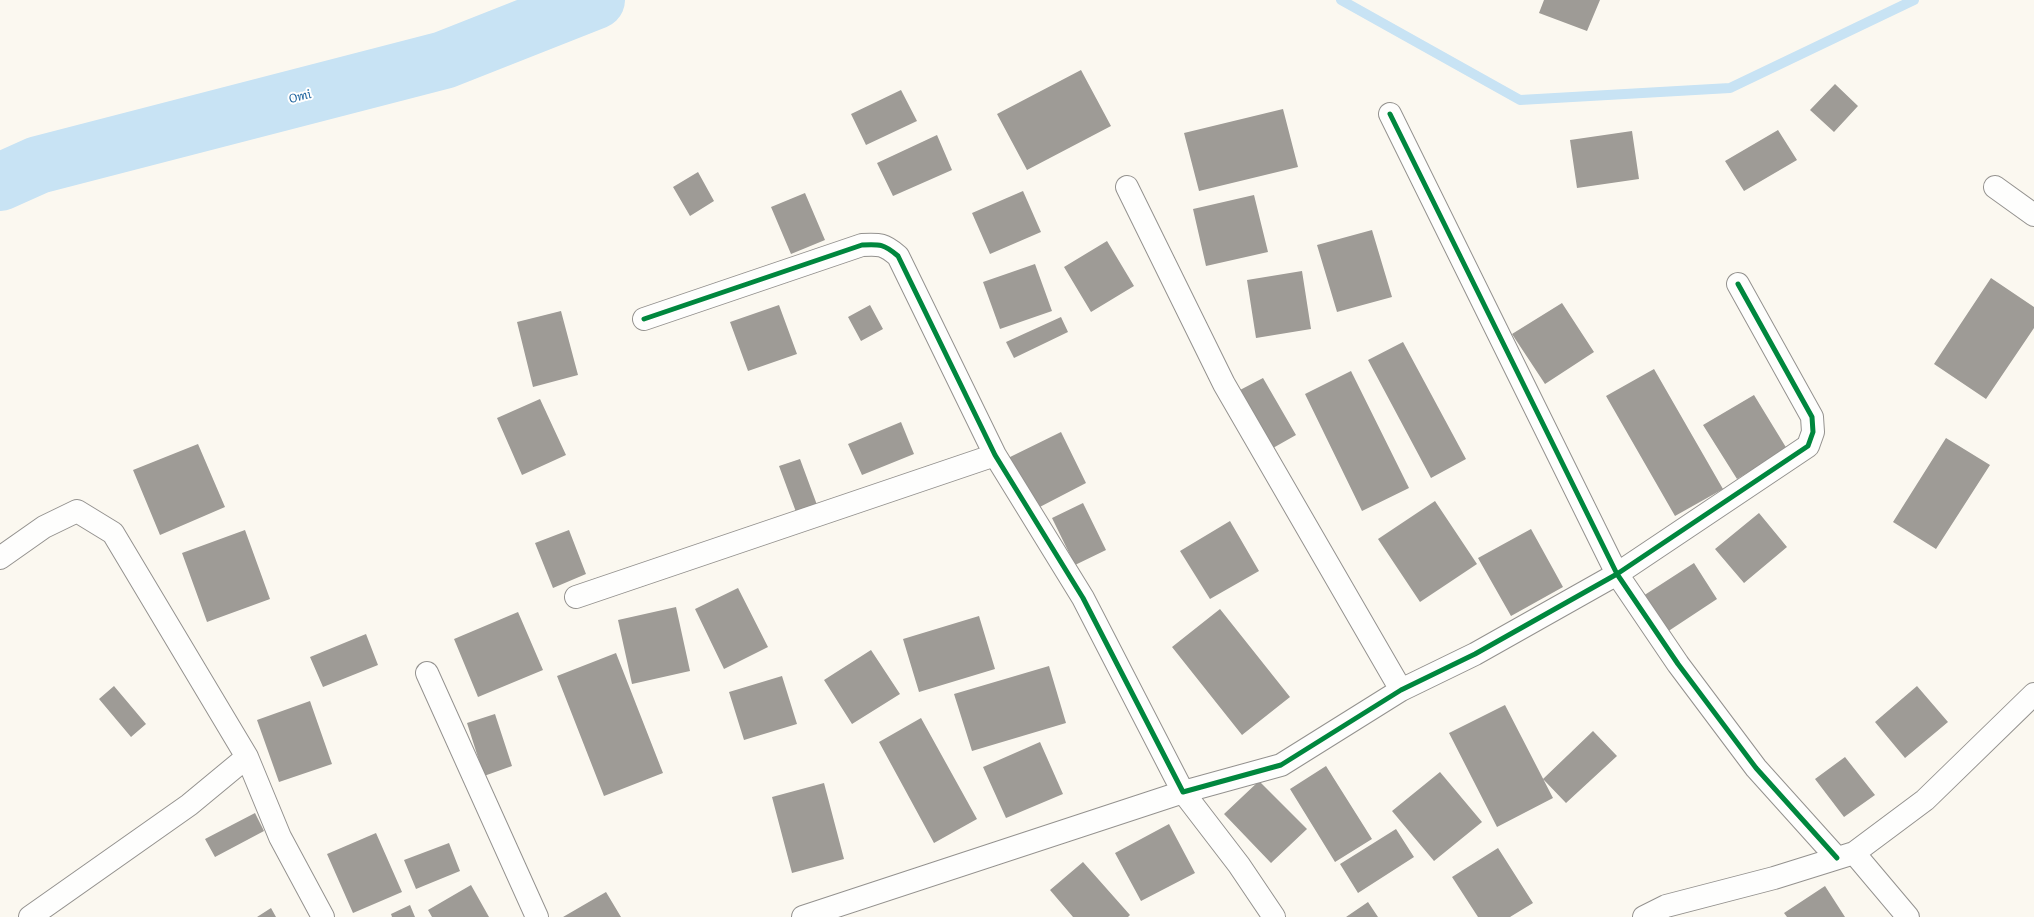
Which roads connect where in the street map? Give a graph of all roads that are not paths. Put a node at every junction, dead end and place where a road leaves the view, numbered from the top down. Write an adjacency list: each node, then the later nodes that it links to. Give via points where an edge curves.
1 (1390, 114): 9 (street)
2 (1127, 187): 12 (street, via 1224,384)
3 (1995, 187): 4 (street)
4 (2034, 215)
5 (1738, 284): 9 (street, via 1812,417 1813,432 1808,446)
6 (644, 319): 7 (street, via 862,245 880,244 888,247 898,256)
7 (995, 455): 10 (street); 15 (street, via 1083,598)
8 (0, 558): 14 (street, via 44,527 77,511 113,533)
9 (1617, 574): 12 (street, via 1475,654); 16 (street, via 1678,664 1756,768)
10 (576, 597)
11 (428, 673): 19 (street)
12 (1401, 690): 15 (street, via 1281,765)
13 (2034, 694): 16 (street, via 1925,800)
14 (247, 757): 17 (street, via 189,805); 18 (street, via 280,837)
15 (1183, 792): 20 (street); 21 (street)
16 (1845, 855): 22 (street, via 1774,878 1666,906); 23 (street)
17 (30, 917)
18 (323, 917)
19 (537, 917)
20 (803, 917)
21 (1274, 917)
22 (1644, 917)
23 (1908, 917)

